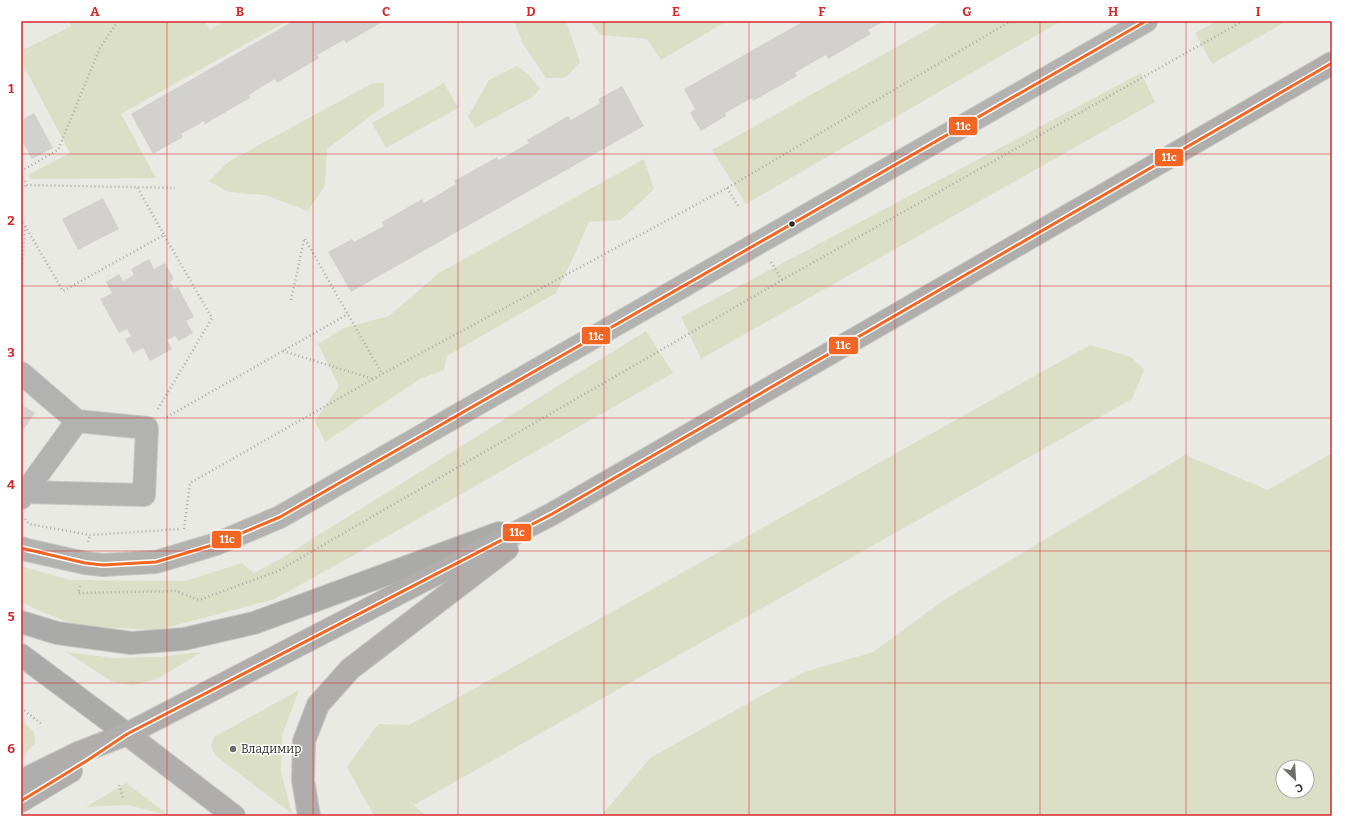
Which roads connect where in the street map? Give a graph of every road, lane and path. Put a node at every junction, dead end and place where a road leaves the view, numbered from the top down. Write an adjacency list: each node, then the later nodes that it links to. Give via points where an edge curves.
1 (118, 21): 6 (path, via 100,48 58,150)
2 (1011, 21): 12 (path)
3 (1146, 21): 33 (street, via 280,517 216,544 156,562 103,565)
4 (1243, 21): 19 (path)
5 (1332, 64): 30 (highway)
6 (21, 171)
7 (21, 174): 8 (path)
8 (27, 185): 9 (path); 10 (path)
9 (137, 187): 11 (path); 16 (path)
10 (21, 188)
11 (175, 188)
12 (727, 188): 13 (path); 24 (path)
13 (738, 206)
14 (21, 219): 15 (path)
15 (25, 226): 16 (path, via 63,292); 18 (path)
16 (164, 235): 27 (path, via 212,318)
17 (770, 262): 19 (path)
18 (21, 271)
19 (782, 280): 33 (path, via 278,571 199,600 176,591 78,593)
20 (291, 300): 21 (path, via 305,239)
21 (348, 314): 22 (path); 24 (path)
22 (282, 351): 25 (path); 27 (path)
23 (21, 373): 26 (street)
24 (382, 374): 25 (path)
25 (373, 379): 31 (path, via 190,483 184,529)
26 (77, 421): 27 (street); 28 (street)
27 (147, 428): 28 (street, via 144,495)
28 (22, 493)
29 (21, 514): 31 (path, via 29,524)
30 (552, 514): 34 (main road, via 254,623 184,639 131,642 57,633); 38 (highway); 44 (highway, via 350,669 318,705 304,741 303,780)
31 (90, 535): 33 (path)
32 (21, 548): 33 (street)
33 (85, 563)
34 (21, 622)
35 (21, 655): 38 (main road)
36 (21, 708): 37 (path)
37 (43, 725)
38 (127, 734): 39 (highway, via 78,753); 42 (highway); 43 (highway)
39 (21, 781)
40 (119, 785): 41 (path)
41 (123, 798)
42 (21, 801)
43 (234, 816)
44 (309, 816)

